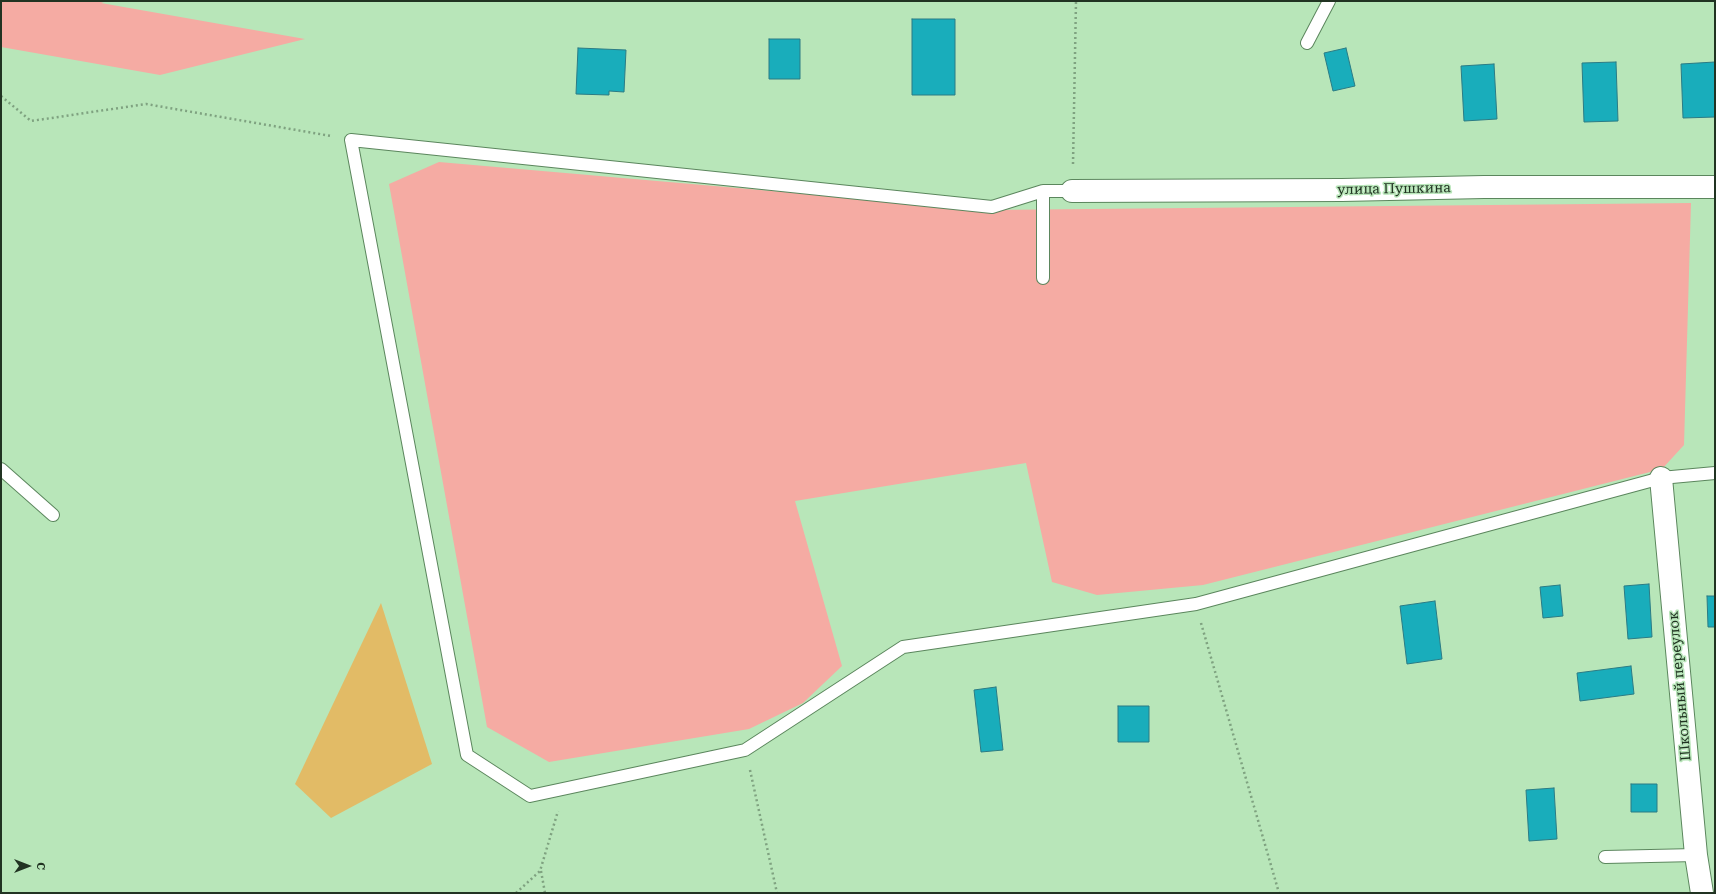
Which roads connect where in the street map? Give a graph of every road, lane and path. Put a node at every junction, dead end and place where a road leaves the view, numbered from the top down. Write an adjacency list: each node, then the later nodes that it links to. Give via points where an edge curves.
1 (1076, 1): 8 (path)
2 (1330, 1): 3 (lane)
3 (1307, 43)
4 (1, 96): 5 (path, via 31,120 146,104)
5 (351, 140): 7 (lane, via 992,207); 16 (lane, via 467,755 530,796)
6 (1715, 187): 8 (street, улица Пушкина)
7 (1043, 191): 8 (lane); 9 (lane)
8 (1072, 191)
9 (1043, 278)
10 (1, 469): 13 (lane)
11 (1715, 473): 12 (lane)
12 (1661, 478): 14 (lane); 17 (street, Школьный переулок)
13 (53, 515)
14 (1196, 604): 15 (lane, via 902,647); 23 (path)
15 (745, 750): 16 (lane); 22 (path)
16 (564, 787): 19 (path)
17 (1696, 855): 18 (lane); 24 (street, Школьный переулок)
18 (1605, 857)
19 (540, 871): 20 (path); 21 (path)
20 (516, 893)
21 (545, 893)
22 (778, 893)
23 (1279, 893)
24 (1702, 893)

